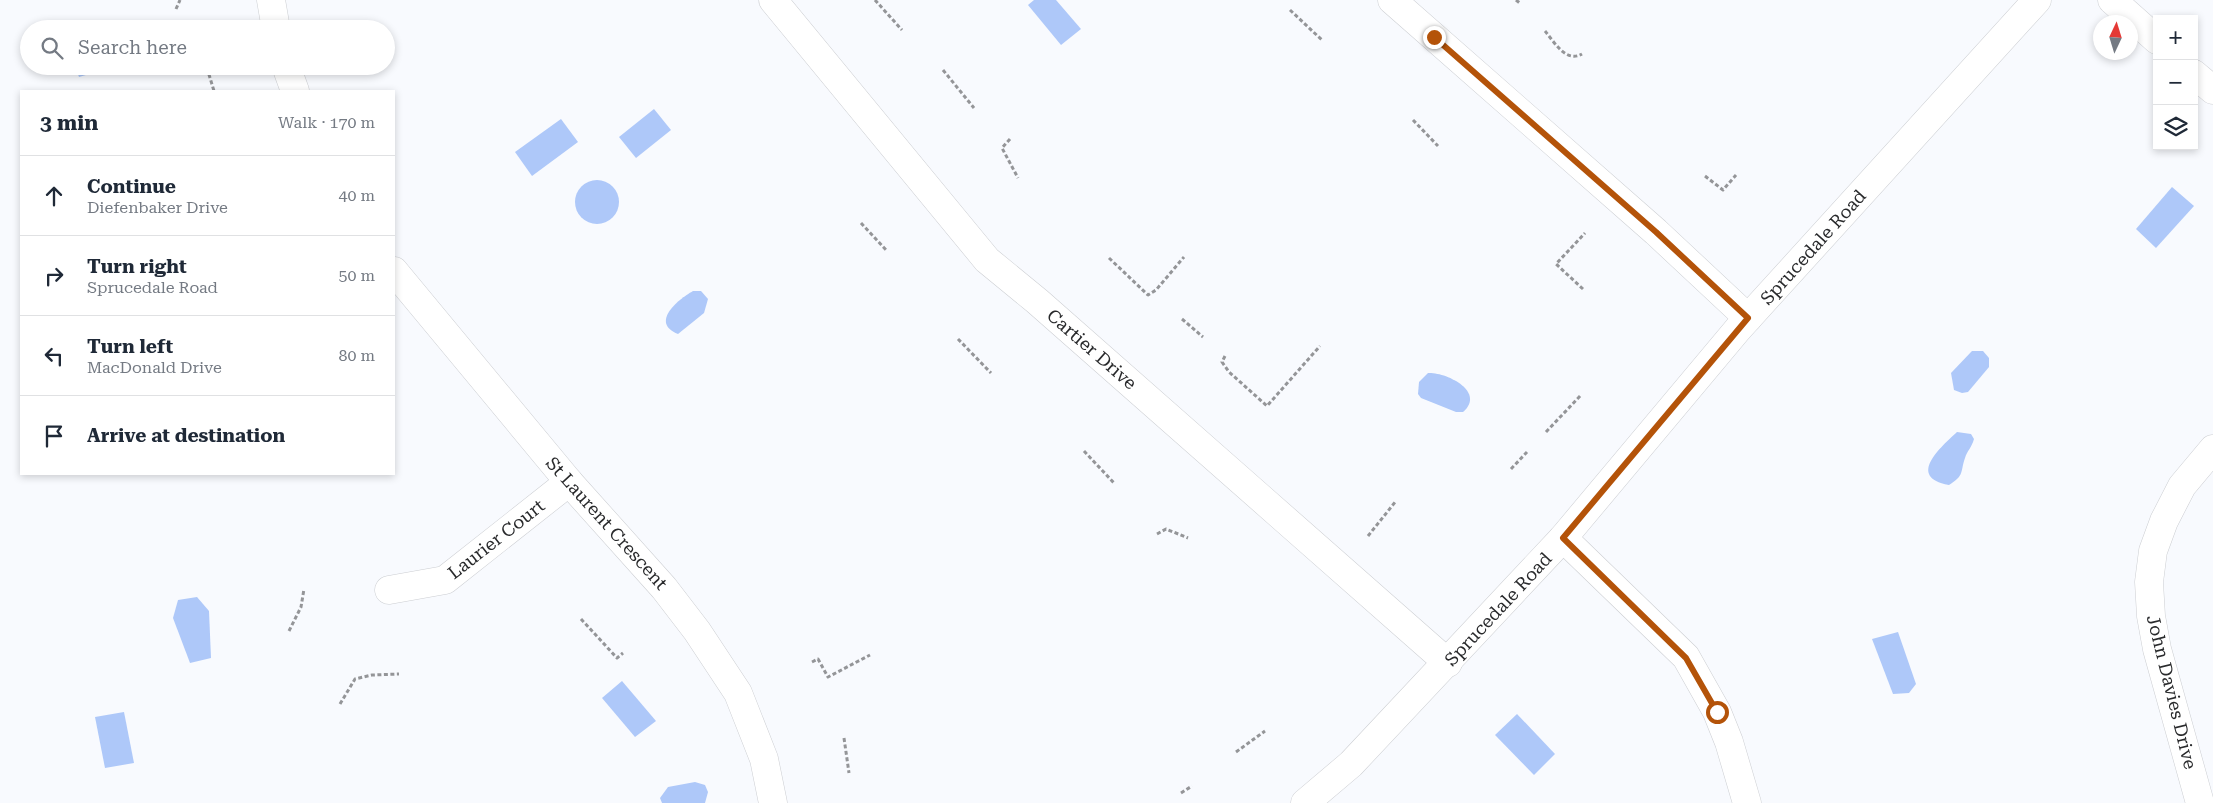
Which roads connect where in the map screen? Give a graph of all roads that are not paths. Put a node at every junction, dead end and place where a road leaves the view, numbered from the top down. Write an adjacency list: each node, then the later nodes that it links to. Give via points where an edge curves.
1 (271, 0): 6 (street)
2 (773, 0): 18 (street, Cartier Drive, via 987,260 1037,300)
3 (1392, 0): 13 (street, via 1656,232)
4 (2037, 0): 13 (street, Sprucedale Road)
5 (2112, 0): 7 (street)
6 (274, 20)
7 (2153, 36)
8 (289, 75): 10 (street)
9 (2198, 77): 11 (street)
10 (295, 90)
11 (2213, 90)
12 (395, 272): 15 (street, St Laurent Crescent)
13 (1748, 318): 16 (street, Sprucedale Road)
14 (2213, 449): 22 (street, John Davies Drive, via 2182,486 2164,522 2153,551 2149,582 2157,649)
15 (569, 482): 17 (street, Laurier Court, via 445,580); 19 (street, St Laurent Crescent, via 664,588 738,693 764,759)
16 (1563, 538): 18 (street, Sprucedale Road); 21 (street, via 1686,658 1717,712)
17 (389, 590)
18 (1448, 663): 20 (street, Sprucedale Road, via 1351,764)
19 (773, 803)
20 (1305, 803)
21 (1747, 803)
22 (2200, 803)

